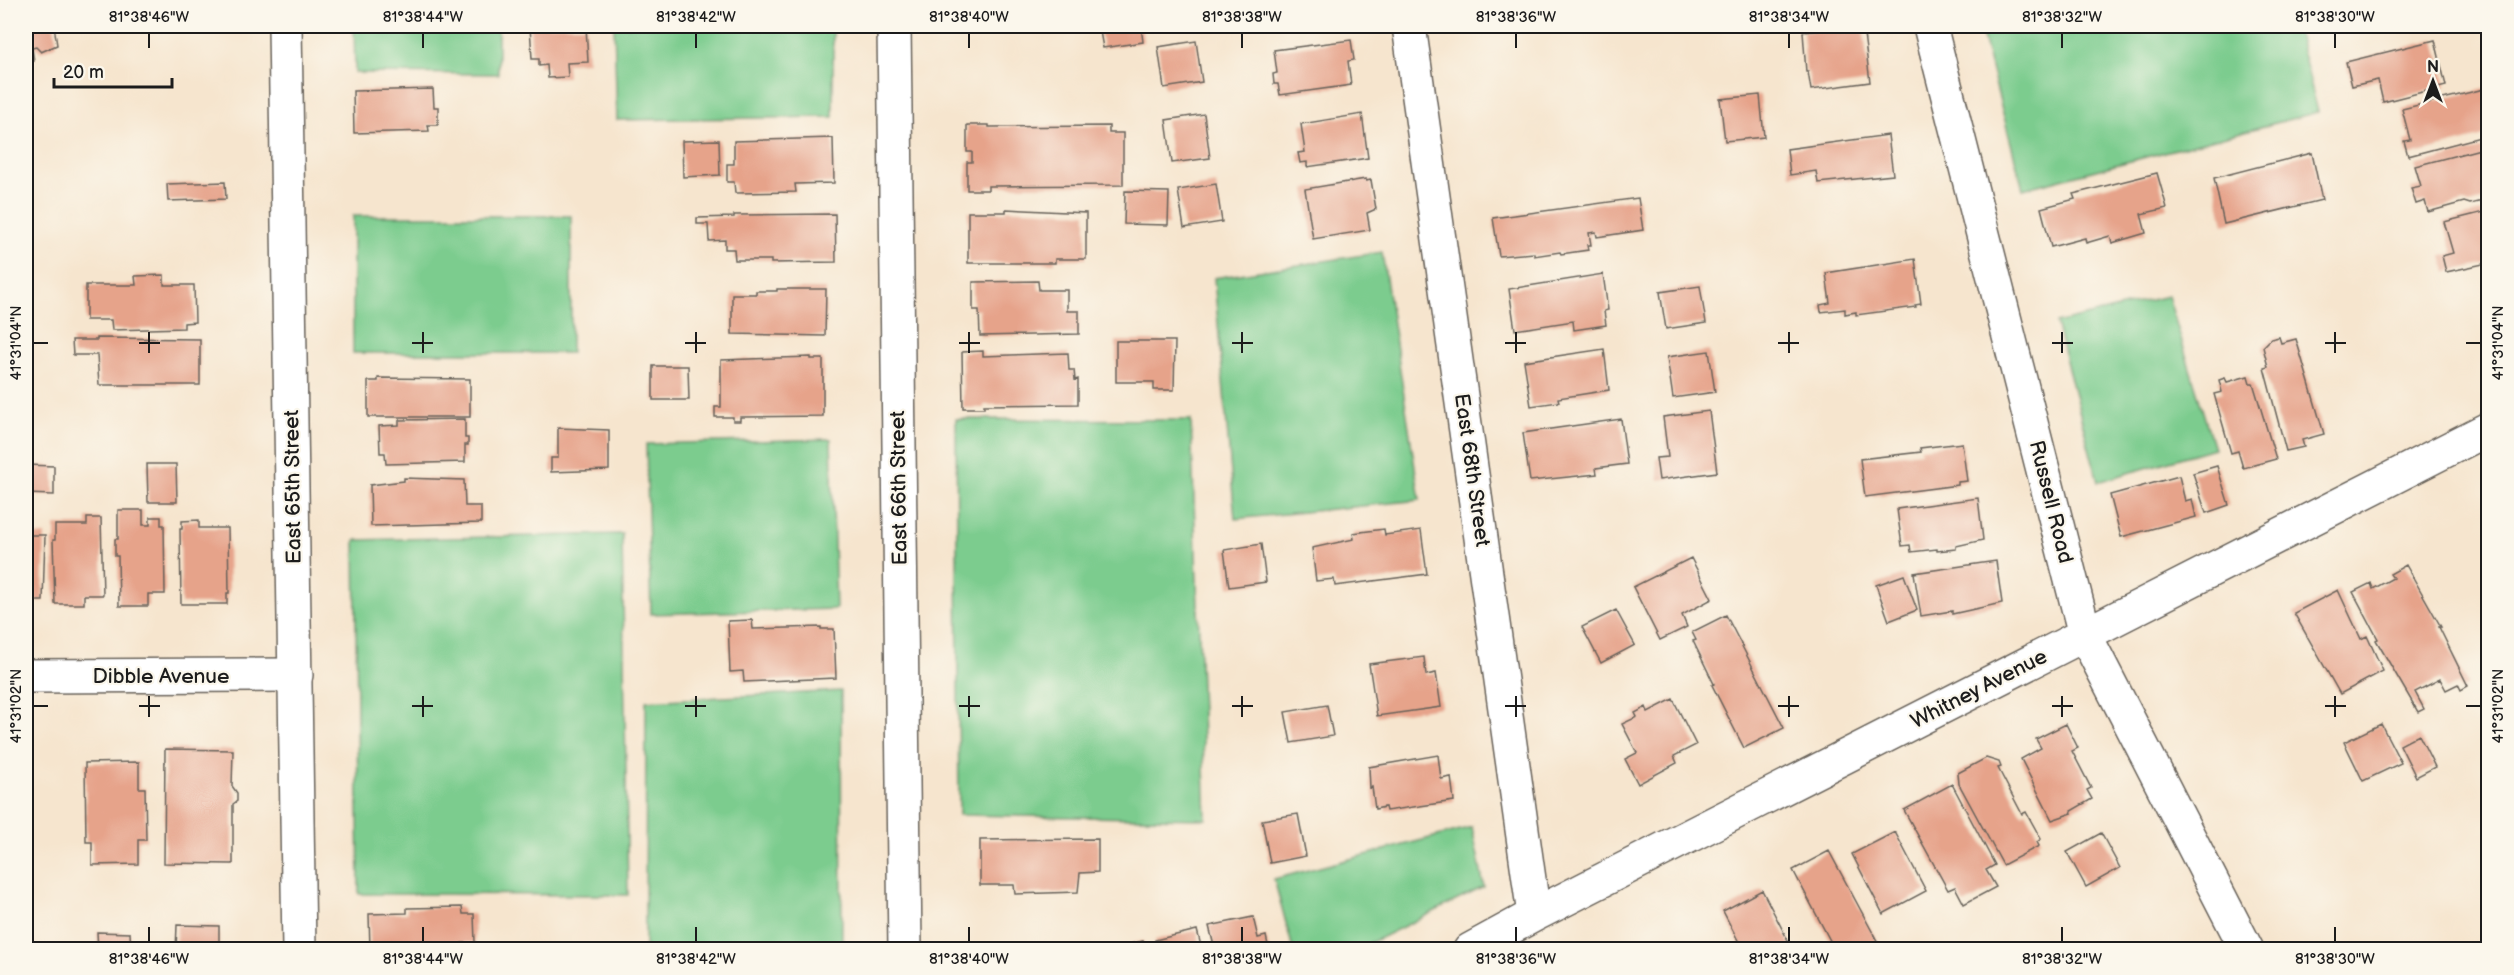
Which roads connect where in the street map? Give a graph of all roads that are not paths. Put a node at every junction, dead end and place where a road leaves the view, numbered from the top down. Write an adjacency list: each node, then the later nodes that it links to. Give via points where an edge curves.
1 (285, 26): 7 (street, East 65th Street)
2 (894, 26): 11 (street, East 66th Street)
3 (1409, 26): 9 (street, East 68th Street)
4 (1930, 26): 6 (street, Russell Road)
5 (2488, 429): 6 (street, Whitney Avenue)
6 (2085, 635): 9 (street, Whitney Avenue); 13 (street, Russell Road)
7 (296, 675): 8 (street, Dibble Avenue); 10 (street, East 65th Street)
8 (26, 676)
9 (1534, 915): 12 (street, Whitney Avenue)
10 (299, 950)
11 (905, 950)
12 (1470, 950)
13 (2247, 950)

